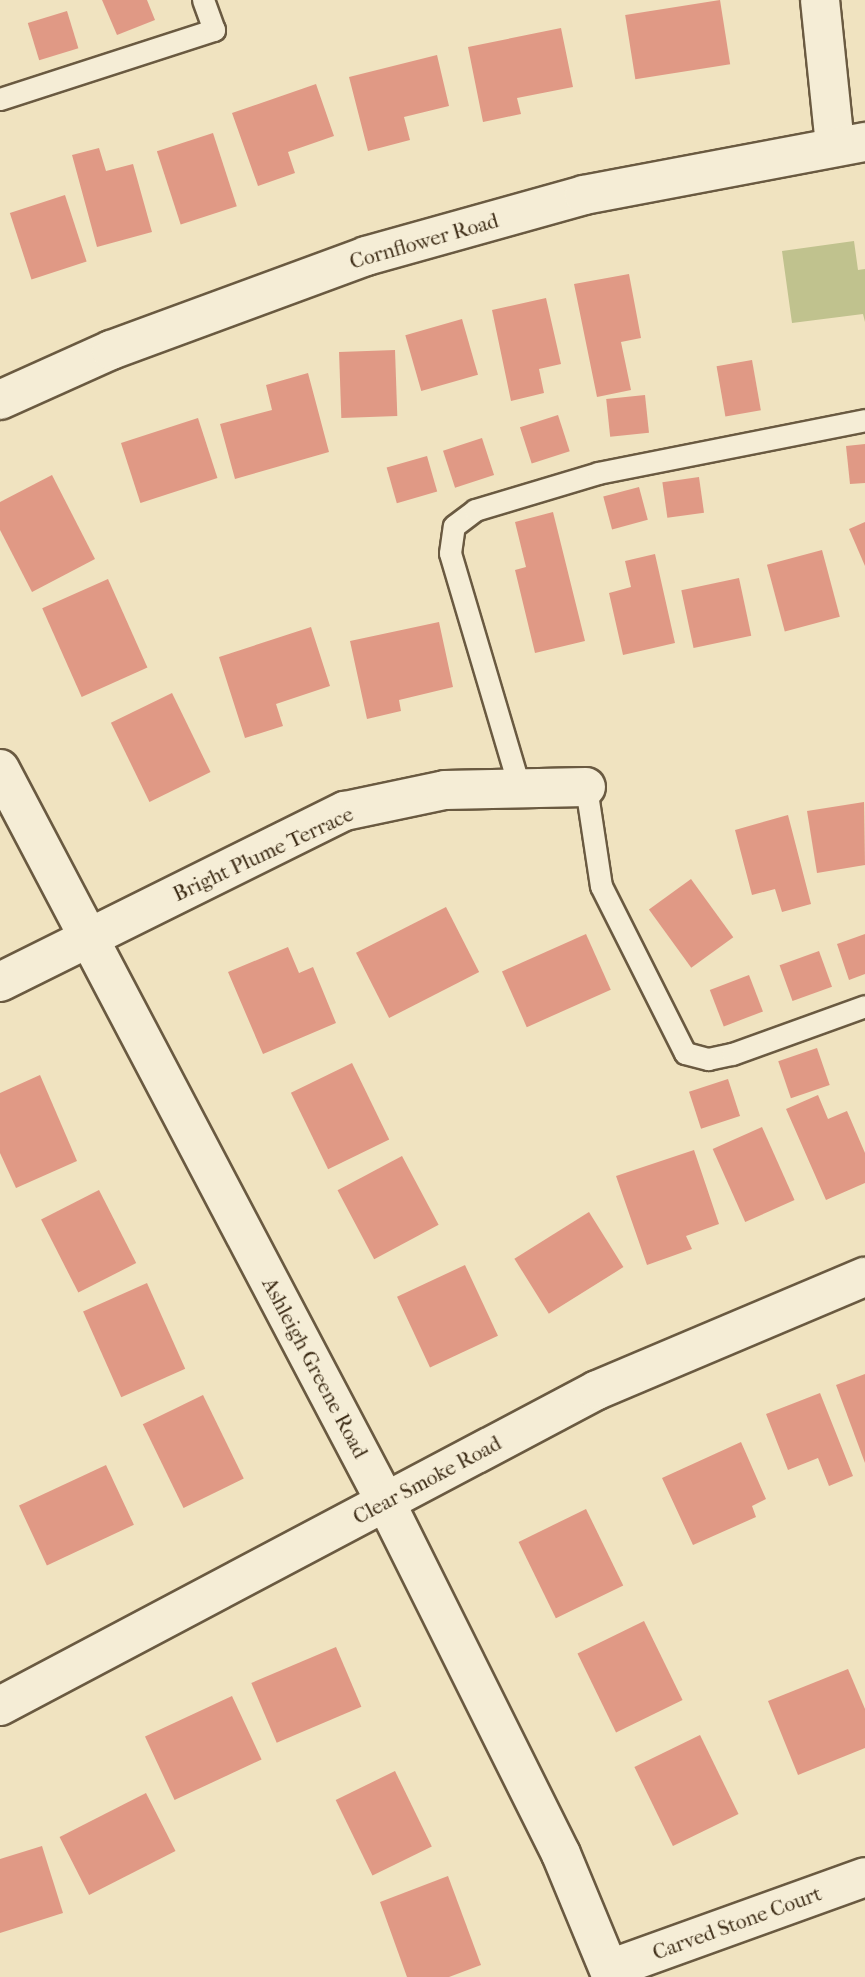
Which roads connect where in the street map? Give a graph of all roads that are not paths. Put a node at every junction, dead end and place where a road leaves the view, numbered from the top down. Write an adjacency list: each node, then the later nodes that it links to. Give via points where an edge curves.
1 (203, 0): 3 (lane, via 214,30)
2 (820, 0): 4 (street)
3 (0, 99)
4 (850, 143): 5 (street, Cornflower Road, via 584,195 366,256 111,350)
5 (0, 400)
6 (865, 420): 8 (lane, via 598,474 475,510 454,526 450,553)
7 (0, 769): 10 (street, Ashleigh Greene Road)
8 (519, 786): 9 (street, Bright Plume Terrace); 10 (street, Bright Plume Terrace, via 445,790 345,811)
9 (586, 787): 12 (lane, via 601,886 685,1053 708,1059 732,1054)
10 (90, 938): 11 (street, Bright Plume Terrace); 14 (street, Ashleigh Greene Road)
11 (0, 982)
12 (865, 1006)
13 (865, 1277): 14 (street, Clear Smoke Road, via 597,1390)
14 (385, 1501): 15 (street, Clear Smoke Road); 17 (street, Ashleigh Greene Road, via 561,1854)
15 (0, 1706)
16 (865, 1877): 17 (street, Carved Stone Court)
17 (611, 1973)

